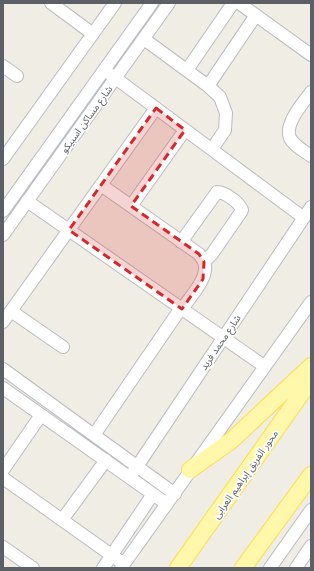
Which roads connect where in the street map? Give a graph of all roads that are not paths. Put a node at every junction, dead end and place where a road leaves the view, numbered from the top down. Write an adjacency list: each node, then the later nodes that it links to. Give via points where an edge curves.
1 (51, 3): 8 (street)
2 (115, 3): 8 (street)
3 (152, 3): 12 (street, شارع مساكن اسبيكو)
4 (169, 3): 9 (street, شارع مساكن اسبيكو)
5 (233, 3): 13 (street)
6 (239, 3): 7 (street)
7 (256, 15): 10 (street); 16 (street)
8 (93, 34): 22 (street)
9 (144, 39): 13 (street); 15 (street, شارع مساكن اسبيكو)
10 (311, 55)
11 (3, 66): 14 (street)
12 (104, 70): 15 (street); 27 (street, شارع مساكن اسبيكو)
13 (186, 70): 16 (street)
14 (17, 76)
15 (115, 78): 18 (street); 24 (street, شارع مساكن اسبيكو)
16 (208, 86): 20 (street, via 220,98 226,113 225,130)
17 (311, 92): 21 (street, via 288,130 290,139)
18 (156, 108): 19 (street); 23 (street)
19 (185, 130): 20 (street); 25 (street)
20 (212, 149): 28 (street)
21 (311, 156)
22 (3, 159)
23 (101, 185): 25 (street); 29 (street)
24 (28, 201): 29 (street); 30 (street, شارع مساكن اسبيكو)
25 (131, 206): 31 (street)
26 (311, 207): 28 (street, شارع محمد فريد)
27 (3, 211)
28 (304, 218): 37 (street, شارع محمد فريد)
29 (69, 230): 34 (street); 35 (street)
30 (3, 235)
31 (181, 242): 32 (street, via 199,254); 32 (street, via 217,192 223,193 240,205 241,212)
32 (204, 262): 34 (street, via 206,271 203,280)
33 (311, 302): 39 (street)
34 (181, 308): 37 (street); 45 (street)
35 (11, 311): 36 (street); 38 (street)
36 (3, 322)
37 (224, 338): 39 (street); 47 (street, شارع محمد فريد)
38 (63, 347)
39 (264, 366): 49 (street)
40 (311, 366): 49 (main road, via 232,440)
41 (3, 369): 45 (street)
42 (311, 380): 64 (main road, محور الفريق إبراهيم العرابى)
43 (3, 388): 44 (street)
44 (41, 415): 46 (street); 48 (street)
45 (94, 435): 47 (street)
46 (106, 460): 51 (street); 57 (street)
47 (137, 466): 51 (street, شارع محمد فريد); 54 (street)
48 (3, 470)
49 (190, 470): 54 (street)
50 (311, 475): 65 (main road)
51 (130, 477): 53 (street)
52 (3, 478): 57 (street)
53 (153, 494): 55 (street); 60 (street)
54 (175, 494): 55 (street)
55 (167, 504): 61 (street)
56 (311, 510): 66 (street)
57 (62, 520): 60 (street)
58 (311, 546): 67 (street)
59 (3, 547): 62 (street)
60 (112, 556): 61 (street); 63 (street)
61 (122, 566)
62 (33, 568)
63 (103, 568)
64 (178, 568)
65 (243, 568)
66 (270, 568)
67 (296, 568)

